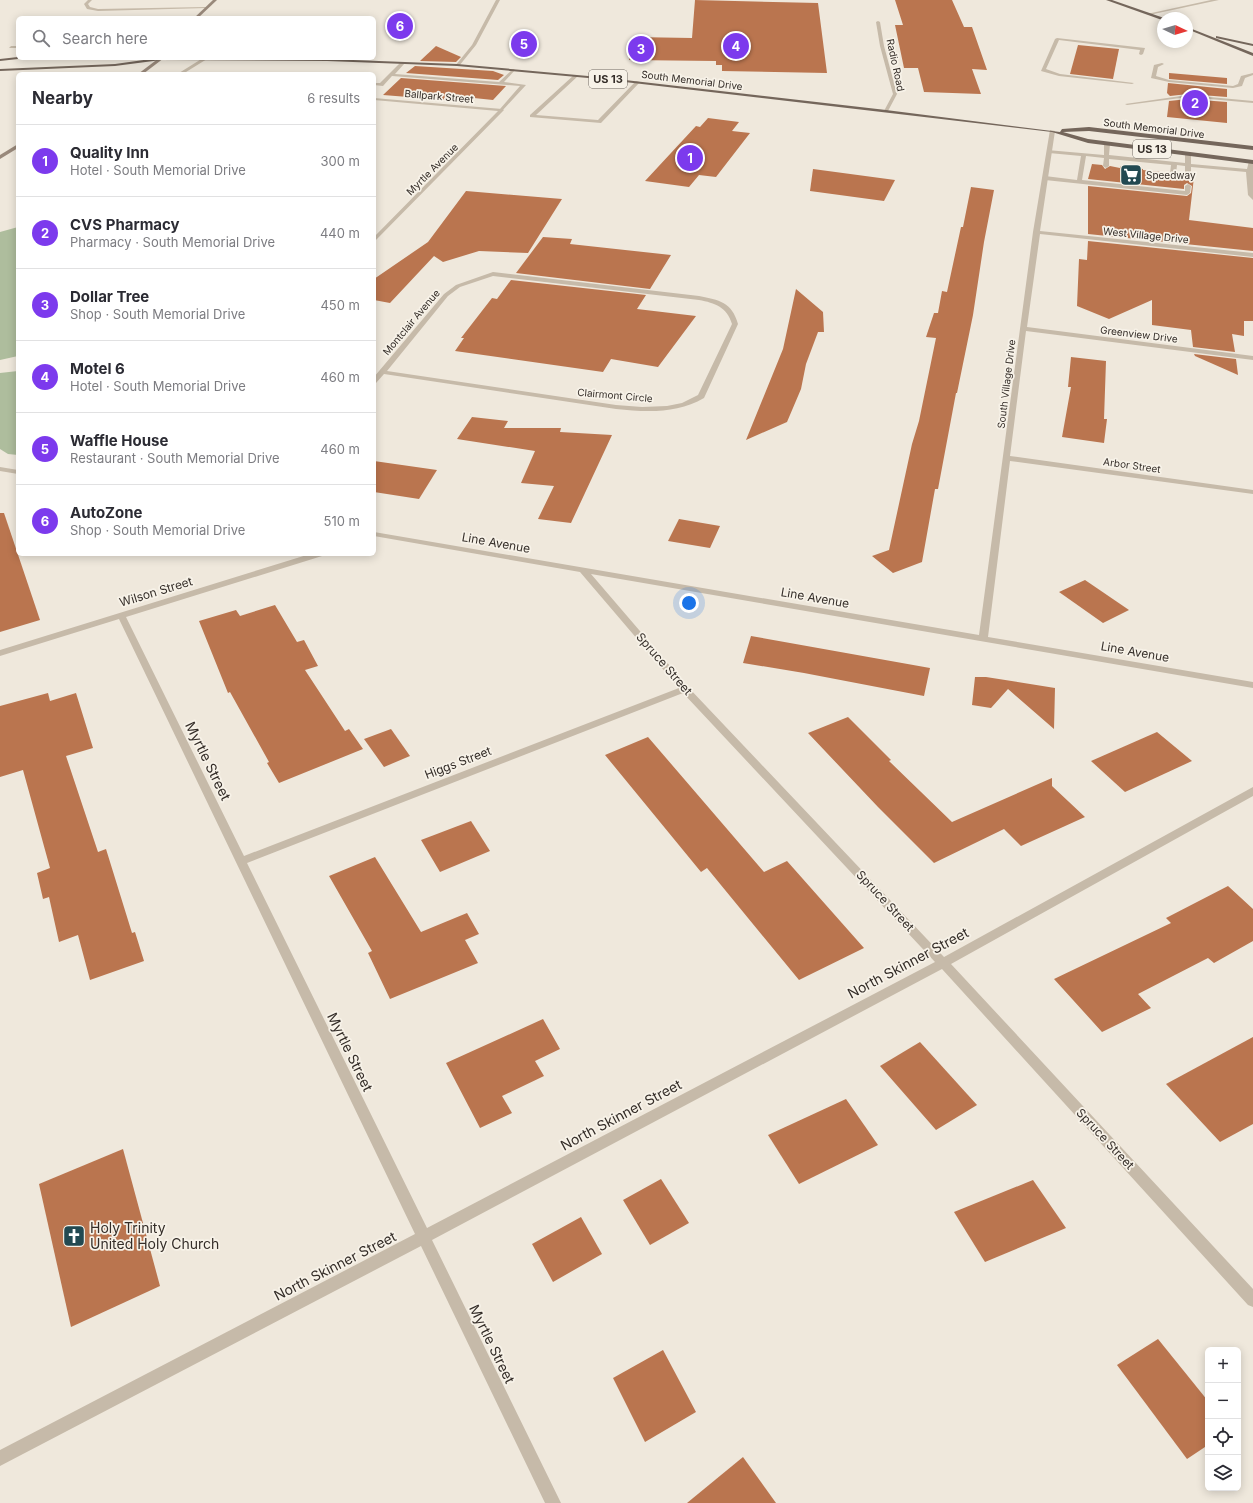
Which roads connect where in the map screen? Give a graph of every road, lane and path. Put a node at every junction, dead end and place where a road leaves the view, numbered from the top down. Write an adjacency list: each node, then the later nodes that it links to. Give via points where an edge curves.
1 (90, 0): 8 (street, via 86,4 88,8 98,10)
2 (215, 0): 7 (main road)
3 (498, 0): 28 (street, via 474,45)
4 (1108, 0): 9 (main road)
5 (1216, 0): 9 (street)
6 (170, 5): 8 (street)
7 (205, 8): 8 (street); 10 (main road)
8 (163, 9)
9 (1149, 14): 11 (main road)
10 (198, 16)
11 (1157, 17)
12 (878, 22): 46 (street, Radio Road, via 894,94)
13 (1193, 30): 14 (main road)
14 (1206, 35): 15 (main road); 19 (main road, via 1230,47)
15 (1253, 45)
16 (11, 47): 17 (street)
17 (16, 47)
18 (1141, 54): 38 (street, via 1143,49 1056,39 1043,70 1059,75)
19 (1253, 54)
20 (16, 59): 21 (main road)
21 (0, 60)
22 (147, 60): 29 (main road, South Memorial Drive / US 13, via 115,65)
23 (158, 60): 31 (main road)
24 (203, 60): 32 (street)
25 (327, 60): 26 (main road, South Memorial Drive / US 13)
26 (403, 63): 28 (main road, South Memorial Drive / US 13); 34 (street)
27 (1162, 64): 33 (street, via 1156,66 1153,77 1169,81 1233,88 1240,85 1242,77)
28 (457, 65): 30 (main road, South Memorial Drive / US 13)
29 (0, 70)
30 (513, 70): 35 (main road, South Memorial Drive / US 13); 37 (street)
31 (142, 72)
32 (183, 72)
33 (1253, 74)
34 (391, 75): 37 (street); 40 (street)
35 (576, 76): 36 (main road, South Memorial Drive / US 13); 36 (street, via 532,116 599,122)
36 (638, 82): 46 (main road, South Memorial Drive / US 13)
37 (500, 83): 45 (street, Myrtle Avenue, via 524,85)
38 (1132, 83)
39 (376, 84): 40 (street)
40 (381, 85): 41 (street)
41 (376, 89)
42 (376, 99): 45 (street, Ballpark Street)
43 (1253, 102): 44 (street, via 1188,96)
44 (1127, 104)
45 (502, 110): 74 (street, Myrtle Avenue)
46 (886, 111): 47 (main road, South Memorial Drive / US 13)
47 (1052, 131): 48 (main road, South Memorial Drive / US 13); 50 (main road, South Memorial Drive / US 13, via 1089,129); 51 (street, South Village Drive)
48 (1107, 144): 52 (main road, South Memorial Drive / US 13); 55 (street)
49 (16, 147): 54 (main road)
50 (1253, 148)
51 (1049, 151): 53 (street); 64 (street, South Village Drive)
52 (1188, 154): 56 (main road, South Memorial Drive / US 13); 58 (street)
53 (1084, 155): 55 (street); 65 (street)
54 (0, 157)
55 (1107, 157): 57 (street, via 1154,164); 59 (street)
56 (1252, 162): 60 (street)
57 (1174, 164): 58 (street); 61 (street)
58 (1188, 165): 60 (street); 63 (street)
59 (1106, 166)
60 (1251, 171): 72 (street)
61 (1173, 174)
62 (1104, 176): 67 (street)
63 (1188, 176)
64 (1045, 178): 65 (street); 73 (street, South Village Drive)
65 (1079, 181): 67 (street)
66 (1151, 181): 70 (street)
67 (1103, 184): 70 (street)
68 (1173, 184): 71 (street)
69 (1188, 186): 71 (street, via 1188,193)
70 (1150, 189): 71 (street)
71 (1173, 192)
72 (1253, 198)
73 (1036, 232): 75 (street, West Village Drive); 77 (street, South Village Drive)
74 (376, 238)
75 (1253, 256)
76 (493, 274): 79 (street, Montclair Avenue, via 458,286 446,295); 79 (street, Clairmont Circle, via 699,298 725,306 733,314 735,324 701,396 691,403 673,407 654,409 576,401)
77 (1023, 329): 78 (street, Greenview Drive); 81 (street, South Village Drive)
78 (1253, 358)
79 (382, 372): 80 (street, Montclair Avenue)
80 (376, 380)
81 (1008, 458): 84 (street, Arbor Street); 89 (street, South Village Drive)
82 (0, 469): 83 (street)
83 (16, 472)
84 (1253, 492)
85 (376, 535): 87 (street, Line Avenue)
86 (313, 556): 88 (street, Wilson Street)
87 (584, 571): 89 (street, Line Avenue); 92 (street, Spruce Street)
88 (121, 615): 90 (street, Wilson Street); 94 (street, Myrtle Street)
89 (983, 639): 91 (street, Line Avenue)
90 (0, 653)
91 (1253, 685)
92 (685, 689): 94 (street, Higgs Street); 95 (street, Spruce Street)
93 (1253, 791): 95 (street, North Skinner Street)
94 (240, 862): 96 (street, Myrtle Street)
95 (943, 963): 96 (street, North Skinner Street); 97 (street, Spruce Street)
96 (424, 1237): 98 (street, North Skinner Street); 99 (street, Myrtle Street)
97 (1253, 1300)
98 (0, 1458)
99 (553, 1503)

